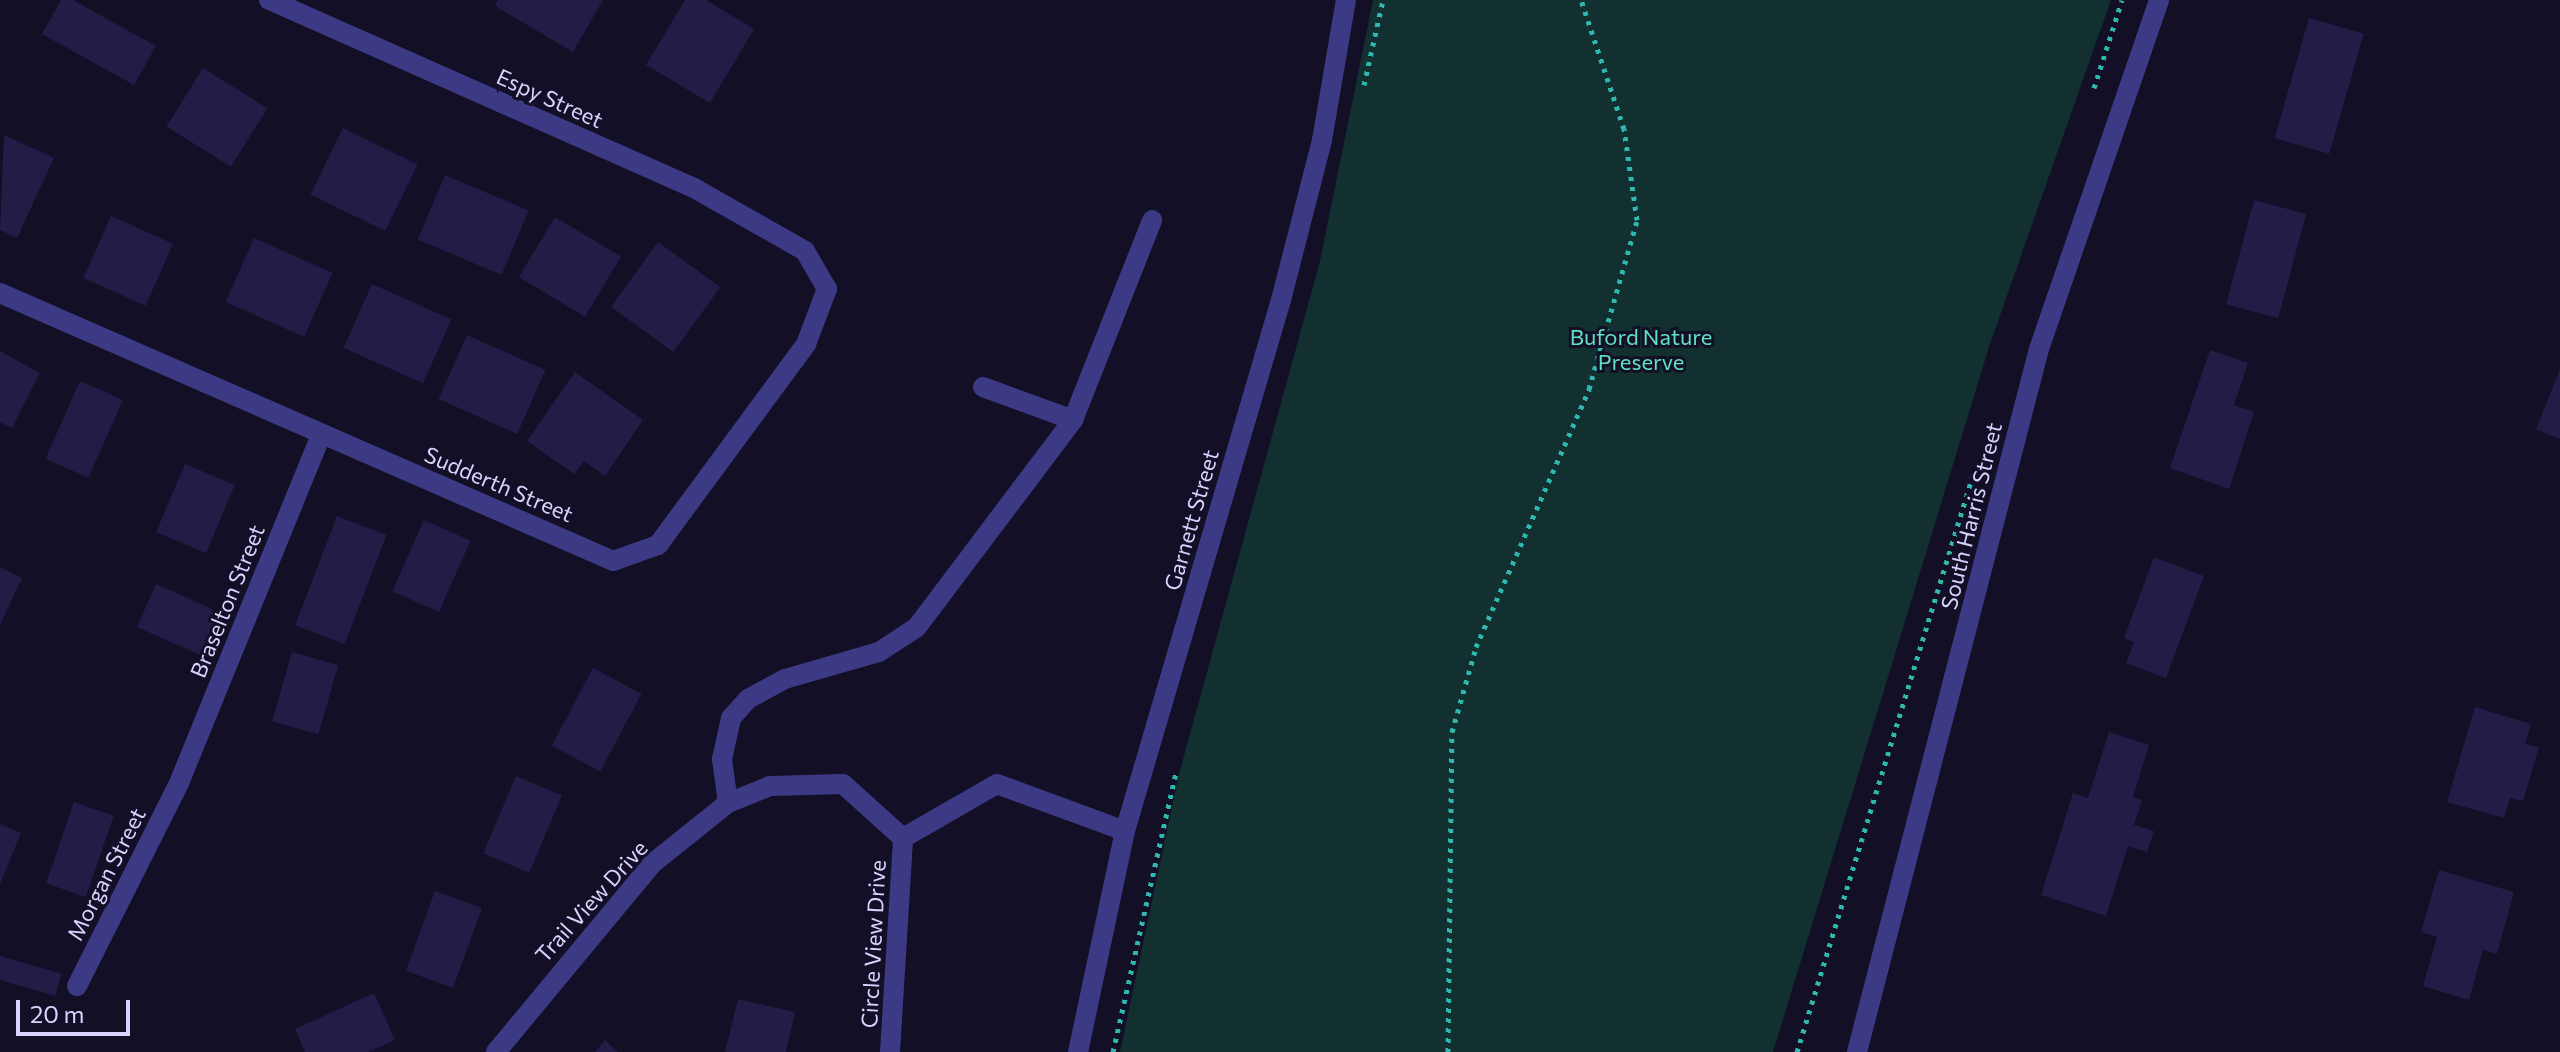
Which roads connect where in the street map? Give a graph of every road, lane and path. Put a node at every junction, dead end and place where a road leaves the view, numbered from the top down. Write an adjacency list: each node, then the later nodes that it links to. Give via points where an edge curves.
1 (269, 0): 8 (street, Espy Street, via 694,188)
2 (1346, 0): 16 (street, Garnett Street, via 1322,140 1281,300)
3 (1581, 0): 22 (path, via 1624,129 1637,220 1589,389 1476,647 1452,732)
4 (2122, 0): 6 (path)
5 (2159, 0): 24 (street, South Harris Street, via 2039,349)
6 (2089, 105)
7 (1152, 220): 11 (street)
8 (805, 251): 12 (street, Sudderth Street, via 827,289 806,344 658,545 613,561 506,510)
9 (0, 293): 12 (street, Sudderth Street)
10 (983, 387): 11 (street)
11 (1073, 420): 15 (street, via 917,627 879,652 785,679 748,699 731,718 722,759)
12 (320, 437): 14 (street, Braselton Street)
13 (1976, 465): 23 (path)
14 (179, 783): 18 (street, Morgan Street)
15 (728, 803): 17 (street, Trail View Drive, via 770,786 843,784); 19 (street, Trail View Drive, via 653,863)
16 (1125, 831): 17 (street, via 997,784); 21 (street, Garnett Street)
17 (903, 838): 20 (street, Circle View Drive)
18 (77, 986)
19 (496, 1052)
20 (890, 1052)
21 (1078, 1052)
22 (1448, 1052)
23 (1797, 1052)
24 (1857, 1052)

